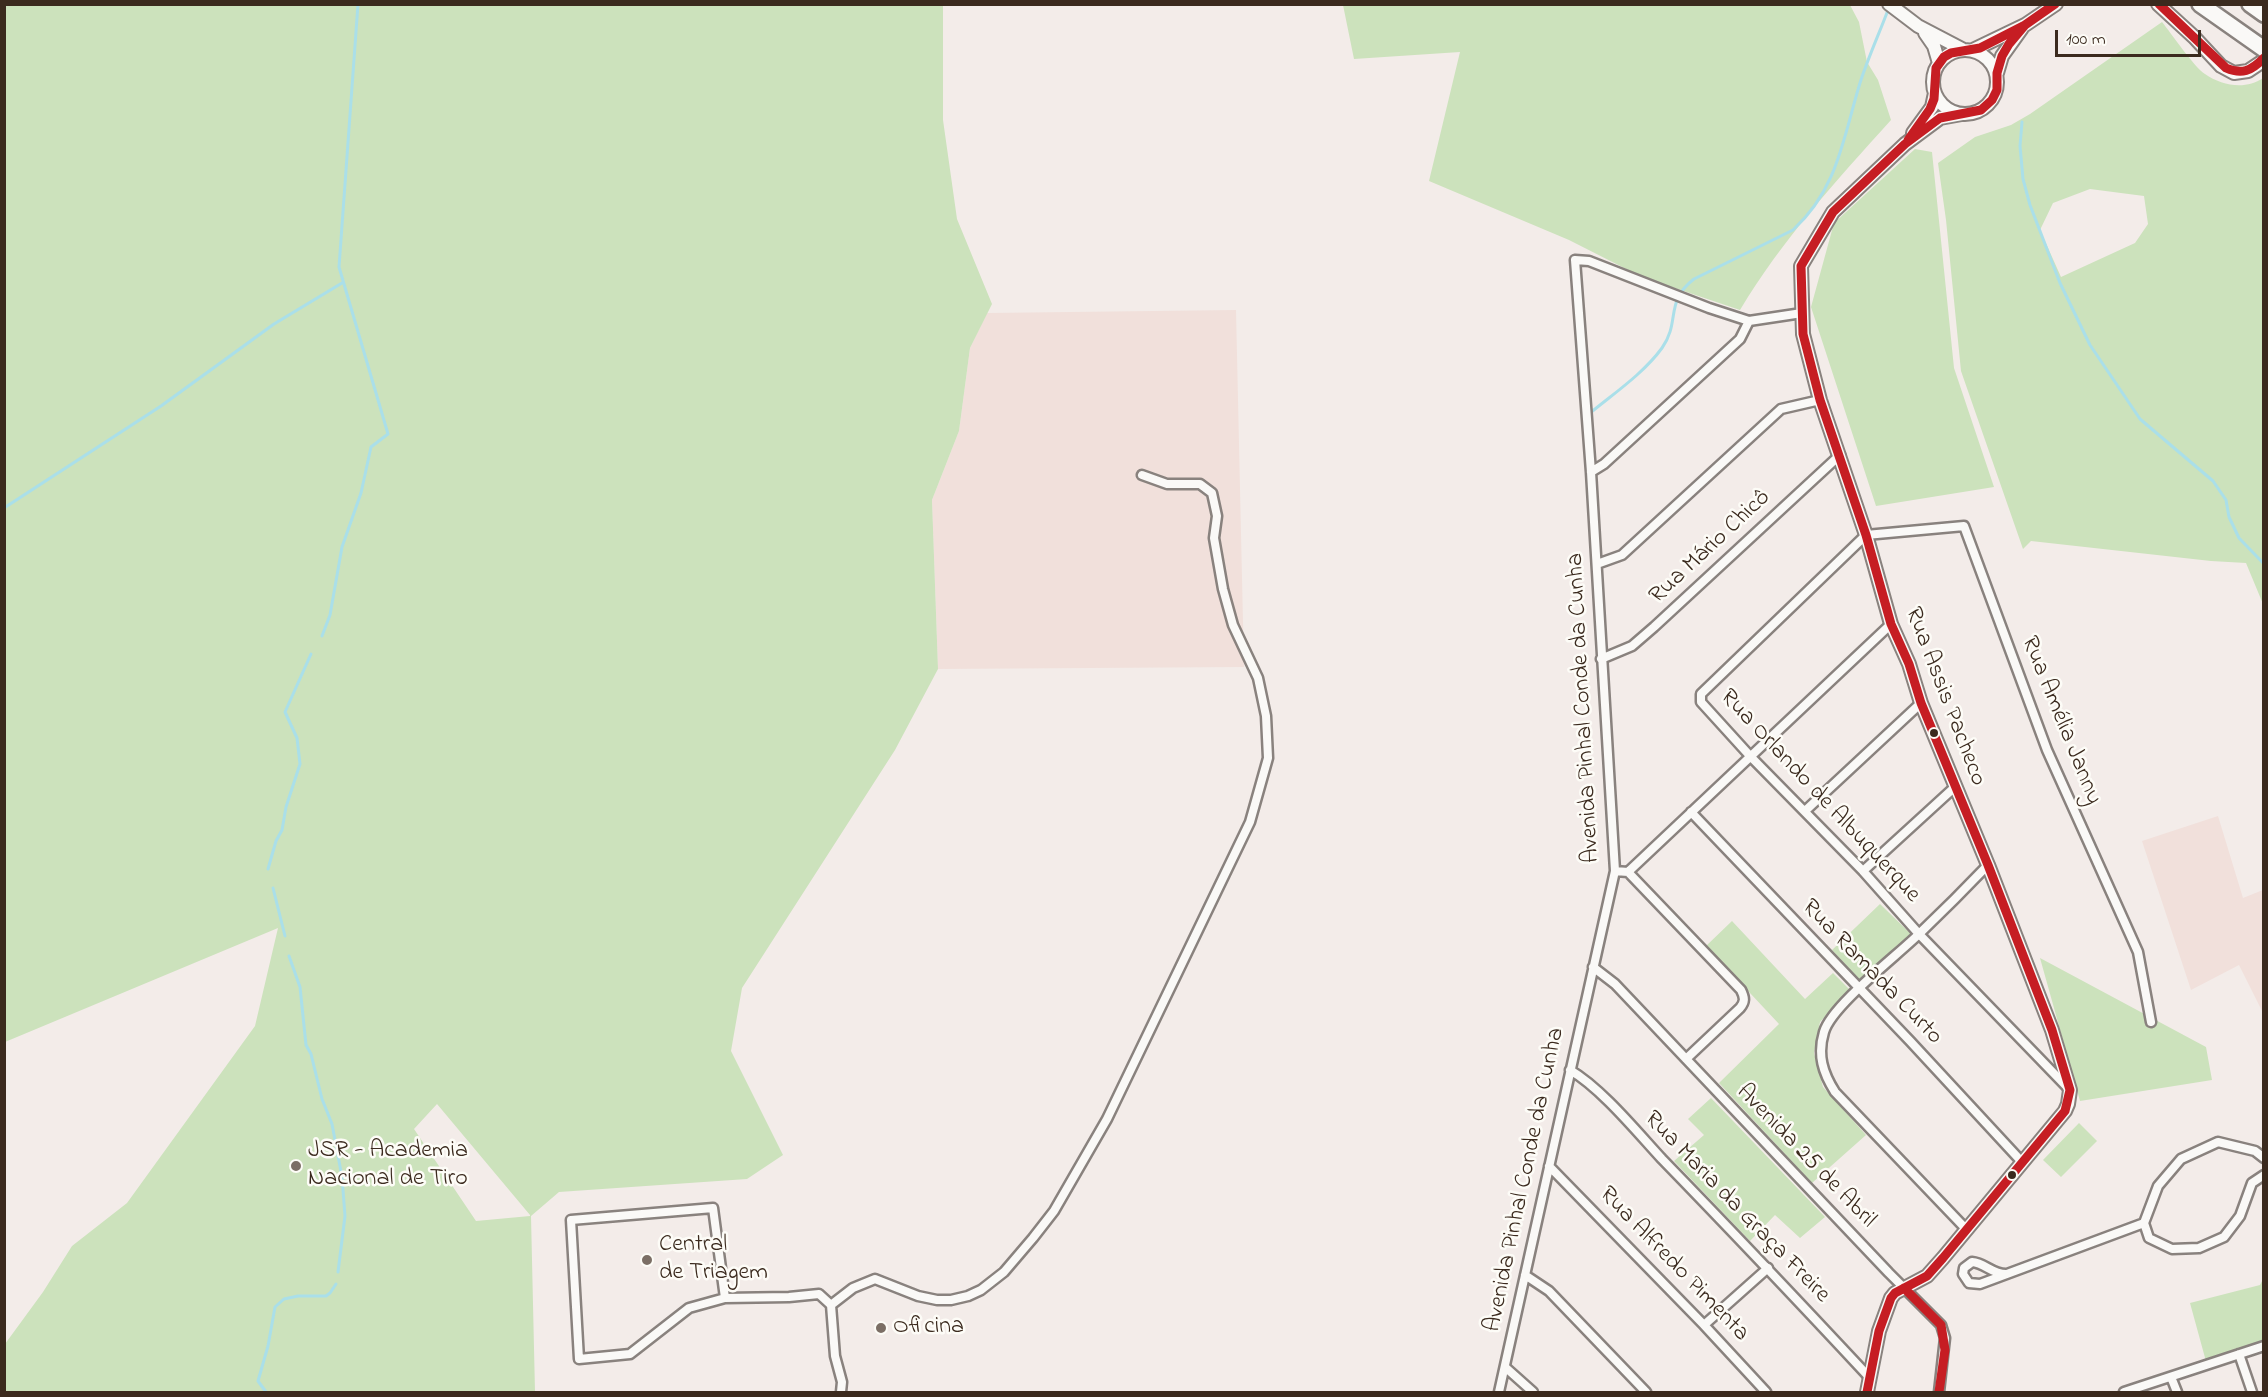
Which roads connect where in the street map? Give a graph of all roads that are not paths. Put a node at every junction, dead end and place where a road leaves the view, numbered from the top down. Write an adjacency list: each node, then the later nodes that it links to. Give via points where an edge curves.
1 (1889, 4): 8 (street)
2 (2056, 4): 7 (street)
3 (2158, 4): 10 (street, via 2221,66 2234,73 2248,71)
4 (2200, 4): 10 (highway)
5 (2250, 4): 6 (highway)
6 (2264, 14)
7 (2025, 25): 9 (street); 12 (street, via 2002,56)
8 (1918, 26): 9 (street); 11 (street, via 1934,46)
9 (1968, 50): 11 (street, via 1953,52); 12 (street, via 1985,56)
10 (2262, 56)
11 (1939, 63): 13 (street, via 1933,81)
12 (1997, 73): 14 (street, via 1997,90 1992,100 1980,110)
13 (1935, 93): 14 (street, via 1941,104); 15 (street, via 1932,107)
14 (1962, 114): 15 (street, via 1940,118)
15 (1905, 144): 16 (street, Rua Assis Pacheco, via 1833,212 1801,266)
16 (1802, 313): 17 (street); 18 (street, Rua Assis Pacheco, via 1803,334)
17 (1749, 321): 20 (street, via 1740,339); 20 (street, Avenida Pinhal Conde da Cunha, via 1589,261 1575,260)
18 (1820, 400): 19 (street, Rua Assis Pacheco); 23 (street, via 1781,410 1622,555)
19 (1840, 455): 22 (street, Rua Assis Pacheco); 25 (street, Rua Mário Chicô, via 1632,646)
20 (1591, 472): 23 (street, Avenida Pinhal Conde da Cunha)
21 (1142, 475): 53 (street, via 1167,484 1200,483 1212,493 1222,589 1233,626 1258,678 1266,716 1268,758 1251,822 1107,1119 1054,1211 1004,1272 981,1290 951,1300 918,1296 875,1279 853,1288)
22 (1866, 535): 24 (street, Rua Assis Pacheco); 27 (street, Rua Orlando de Albuquerque, via 1701,694 1701,702); 38 (street, Rua Amélia Janny, via 1964,526 2047,750 2138,952)
23 (1597, 564): 25 (street, Avenida Pinhal Conde da Cunha)
24 (1892, 624): 26 (street, Rua Assis Pacheco); 27 (street)
25 (1602, 659): 32 (street, Avenida Pinhal Conde da Cunha)
26 (1921, 703): 28 (street, Rua Assis Pacheco); 29 (street)
27 (1751, 757): 29 (street, Rua Orlando de Albuquerque); 30 (street)
28 (1956, 786): 31 (street, Rua Assis Pacheco); 33 (street)
29 (1805, 811): 33 (street, Rua Orlando de Albuquerque)
30 (1691, 812): 34 (street); 37 (street, Rua Ramada Curto)
31 (1988, 865): 35 (street); 41 (street, Rua Assis Pacheco, via 2052,1030)
32 (1615, 871): 34 (street); 36 (street, Avenida Pinhal Conde da Cunha)
33 (1863, 871): 35 (street, Rua Orlando de Albuquerque)
34 (1628, 872): 39 (street, via 1744,997 1740,1008)
35 (1919, 934): 37 (street); 41 (street, Rua Orlando de Albuquerque)
36 (1593, 967): 39 (street, Avenida 25 de Abril, via 1615,984); 40 (street, Avenida Pinhal Conde da Cunha)
37 (1859, 989): 43 (street, Rua Ramada Curto); 47 (street, via 1824,1030 1824,1074 1836,1092)
38 (2151, 1022)
39 (1686, 1059): 51 (street, Avenida 25 de Abril)
40 (1570, 1070): 44 (street, Avenida Pinhal Conde da Cunha); 48 (street, Rua Maria da Graça Freire, via 1588,1082)
41 (2070, 1090): 43 (street, via 2065,1111)
42 (2264, 1158): 46 (street, via 2255,1151 2218,1142 2181,1159 2158,1186)
43 (2022, 1162): 47 (street)
44 (1549, 1166): 50 (street, Avenida Pinhal Conde da Cunha); 54 (street, Rua Alfredo Pimenta)
45 (2264, 1175): 46 (street, via 2252,1183 2240,1216 2224,1237 2199,1248 2172,1249 2149,1238)
46 (2144, 1223): 49 (street)
47 (1967, 1230): 51 (street, via 1927,1276)
48 (1768, 1268): 54 (street); 59 (street, Rua Maria da Graça Freire)
49 (2006, 1274): 49 (street, via 1971,1263 1963,1274 1966,1282 1975,1285)
50 (1525, 1275): 57 (street, Avenida Pinhal Conde da Cunha); 63 (street, via 1549,1291)
51 (1904, 1288): 59 (street, via 1891,1298 1884,1311); 66 (street, Avenida 25 de Abril, via 1944,1332)
52 (725, 1298): 52 (street, via 713,1208 571,1220 579,1359 630,1354 689,1308); 53 (street, via 819,1294)
53 (831, 1305): 60 (street)
54 (1704, 1324): 64 (street, Rua Alfredo Pimenta)
55 (2264, 1346): 56 (street)
56 (2239, 1354): 58 (street); 69 (street)
57 (1505, 1367): 61 (street, Avenida Pinhal Conde da Cunha); 62 (street)
58 (2171, 1377): 67 (street); 68 (street)
59 (1870, 1378): 65 (street)
60 (841, 1392)
61 (1499, 1392)
62 (1533, 1392)
63 (1646, 1392)
64 (1766, 1392)
65 (1867, 1392)
66 (1939, 1392)
67 (2124, 1392)
68 (2177, 1392)
69 (2252, 1392)

